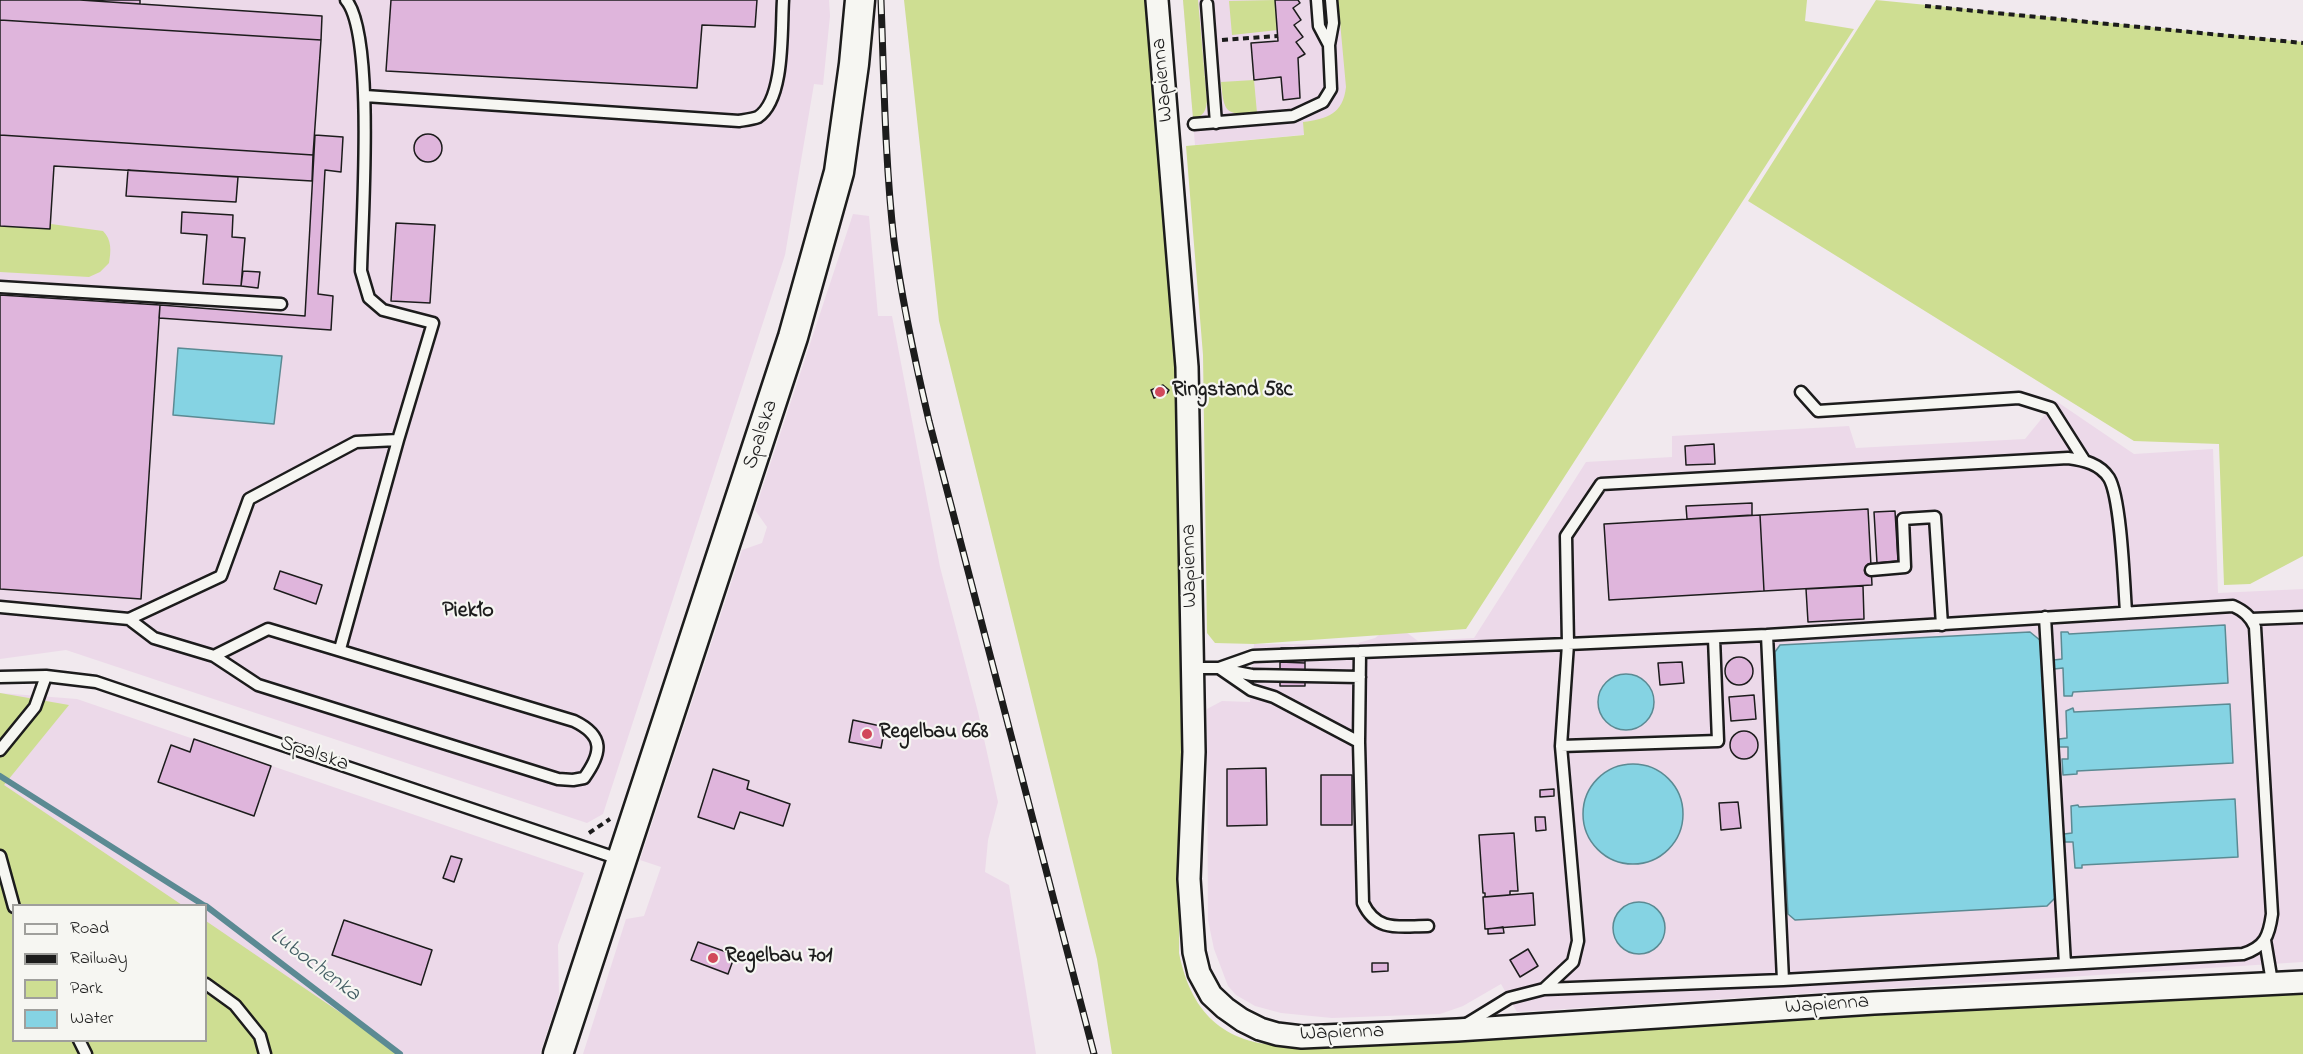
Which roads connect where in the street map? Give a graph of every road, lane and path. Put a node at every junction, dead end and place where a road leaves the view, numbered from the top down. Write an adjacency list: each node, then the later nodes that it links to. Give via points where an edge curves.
1 (346, 0): 13 (lane, via 359,31)
2 (783, 0): 13 (lane, via 777,84 770,104 757,117 739,121)
3 (860, 0): 44 (street, Spalska, via 839,172 806,293)
4 (1157, 0): 35 (street, Wapienna, via 1187,367)
5 (1317, 0): 12 (lane, via 1319,26)
6 (1331, 0): 12 (lane, via 1333,23)
7 (1207, 4): 10 (lane)
8 (1925, 6): 11 (path)
9 (1278, 36): 10 (path)
10 (1210, 41): 14 (lane)
11 (2303, 43)
12 (1329, 45): 14 (lane, via 1331,89 1323,102 1293,116)
13 (365, 96): 19 (lane, via 361,271 369,298 383,310 433,323)
14 (1216, 123): 15 (lane)
15 (1194, 124)
16 (0, 287): 17 (lane)
17 (281, 304)
18 (1801, 392): 20 (lane, via 1818,411 2019,398 2051,408)
19 (398, 440): 26 (lane, via 356,442 249,499 221,576); 32 (lane)
20 (2084, 460): 23 (lane, via 2101,468 2110,480 2116,501); 31 (lane, via 1601,484 1566,536)
21 (1871, 570): 28 (lane, via 1905,567 1903,519 1935,518)
22 (0, 608): 26 (lane)
23 (2126, 612): 24 (lane); 27 (lane, via 2233,606)
24 (2045, 617): 28 (lane); 48 (lane)
25 (2303, 617): 27 (lane)
26 (129, 619): 34 (lane, via 154,638)
27 (2251, 619): 47 (lane, via 2255,627 2272,914)
28 (1942, 625): 29 (lane)
29 (1767, 635): 30 (lane); 49 (lane)
30 (1714, 638): 31 (lane); 41 (lane, via 1718,741)
31 (1568, 644): 33 (lane); 41 (lane)
32 (340, 649): 34 (lane, via 268,629); 34 (lane, via 574,721 596,737 598,752 594,764 584,778 558,779 258,685)
33 (1359, 652): 36 (lane, via 1253,656); 39 (lane)
34 (214, 656)
35 (1192, 668): 36 (lane); 54 (street, Wapienna, via 1191,926 1199,973 1211,995 1242,1020 1277,1034)
36 (1220, 668): 39 (lane, via 1252,675); 40 (lane, via 1251,690 1274,697)
37 (46, 676): 38 (lane, Spalska); 42 (lane, via 35,707); 44 (lane, Spalska, via 96,682 142,696)
38 (0, 677)
39 (1360, 677): 40 (lane)
40 (1359, 742): 46 (lane, via 1363,903 1375,921 1384,926)
41 (1562, 746): 53 (lane, via 1578,941 1573,962)
42 (0, 750)
43 (0, 856): 45 (lane)
44 (622, 860): 56 (street, Spalska)
45 (13, 904)
46 (1428, 926)
47 (2265, 940): 48 (lane, via 2256,950 2243,954); 50 (lane)
48 (2065, 964): 49 (lane)
49 (1783, 980): 53 (lane)
50 (2272, 982): 51 (street, Wapienna); 54 (street, Wapienna)
51 (2303, 982)
52 (207, 985): 55 (lane, via 235,1005 260,1036)
53 (1544, 989): 54 (lane, via 1509,998)
54 (1457, 1030)
55 (265, 1054)
56 (558, 1054)

